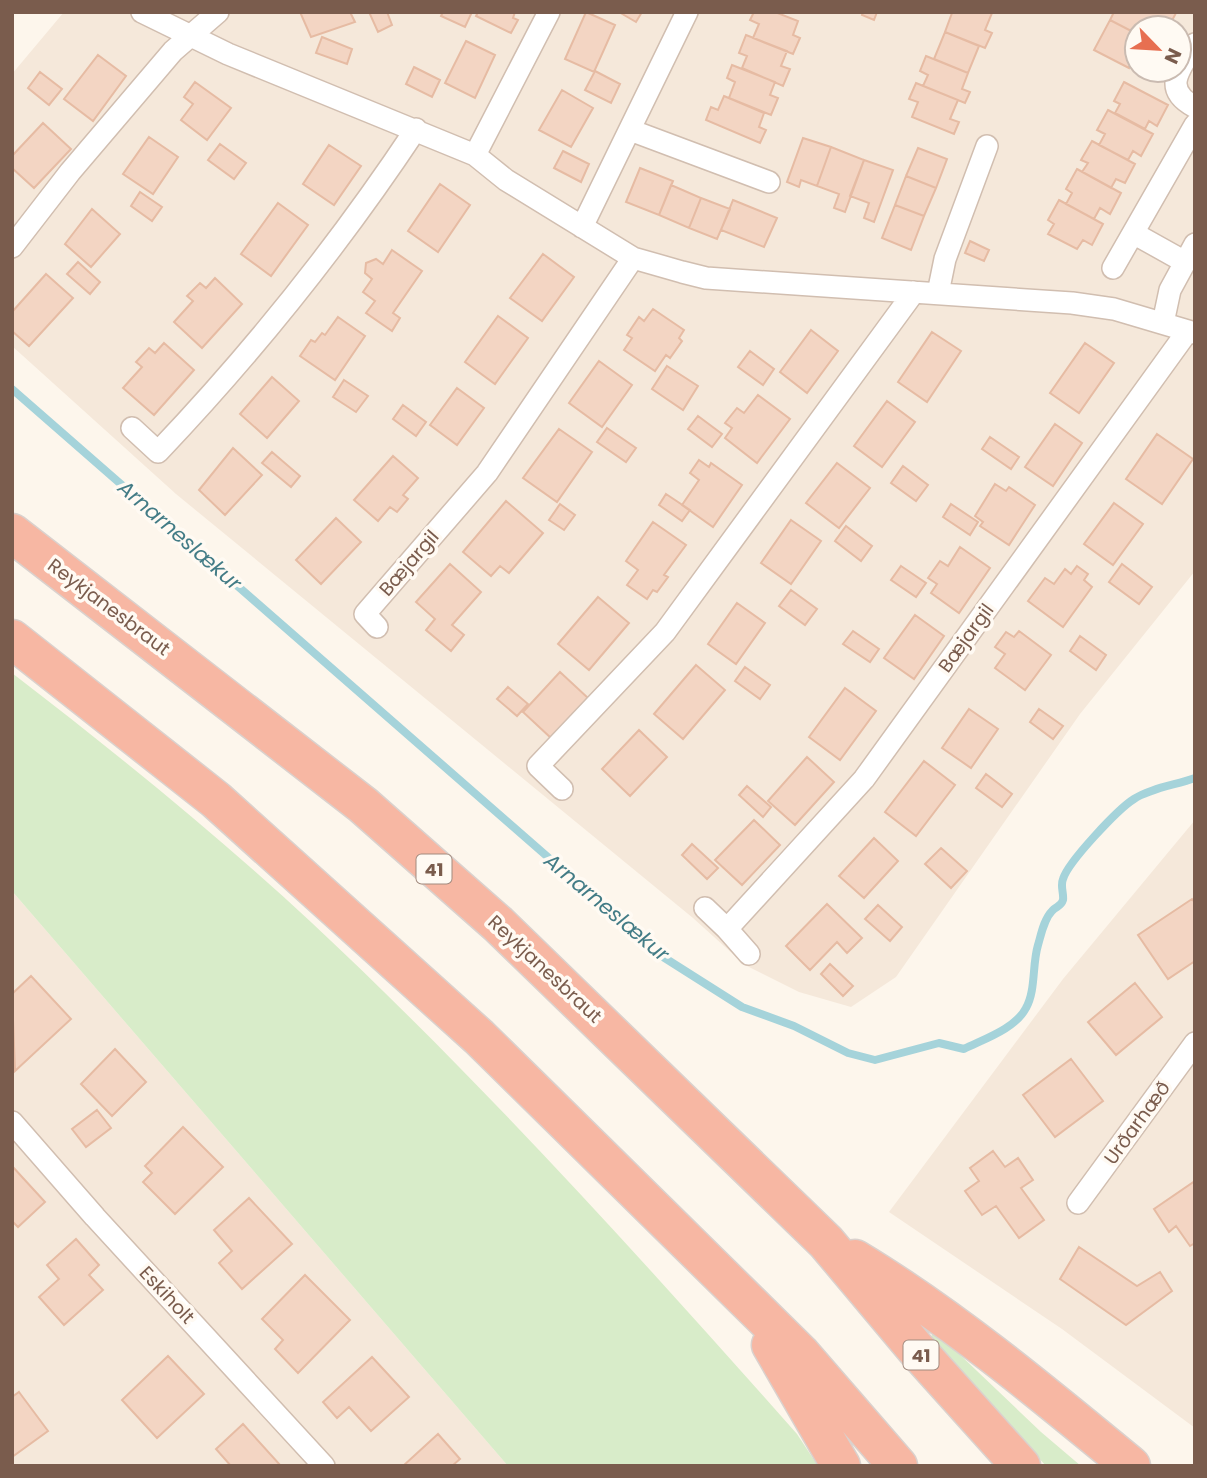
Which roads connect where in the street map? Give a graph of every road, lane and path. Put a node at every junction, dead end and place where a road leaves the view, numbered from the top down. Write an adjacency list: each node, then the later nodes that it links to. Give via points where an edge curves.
1 (142, 12): 5 (street, Bæjargil)
2 (218, 12): 5 (street)
3 (549, 12): 12 (street)
4 (687, 12): 10 (street)
5 (188, 36): 9 (street, Bæjargil); 16 (street, via 70,172)
6 (1195, 44): 7 (street, via 1175,86 1179,96)
7 (1195, 107)
8 (1195, 125): 15 (street)
9 (416, 129): 12 (street, Bæjargil); 24 (street, via 311,279 158,452)
10 (630, 130): 13 (street); 14 (street)
11 (987, 146): 21 (street, via 945,259)
12 (475, 155): 14 (street, Bæjargil)
13 (769, 182)
14 (582, 227): 17 (street, Bæjargil)
15 (1133, 233): 18 (street); 19 (street)
16 (12, 247)
17 (633, 258): 20 (street, Bæjargil, via 706,278); 26 (street, Bæjargil, via 488,473 365,614)
18 (1189, 261): 22 (street, via 1170,290)
19 (1113, 268)
20 (914, 292): 21 (street, Bæjargil); 28 (street, via 665,632 538,766)
21 (938, 293): 22 (street, Bæjargil, via 1072,303)
22 (1163, 323): 23 (street, Bæjargil)
23 (1191, 333): 30 (street, Bæjargil, via 864,779)
24 (132, 428)
25 (12, 533): 35 (highway, Reykjanesbraut / 41, via 363,805 498,924)
26 (377, 626)
27 (12, 639): 36 (highway, via 216,800 397,961)
28 (562, 789)
29 (705, 908): 30 (street)
30 (727, 929): 31 (street)
31 (749, 954)
32 (1195, 1042): 34 (street, Urðarhæð)
33 (12, 1122): 37 (street, Eskiholt)
34 (1078, 1203)
35 (826, 1241): 40 (highway, Reykjanesbraut / 41); 41 (highway, via 890,1280)
36 (744, 1298): 38 (highway); 39 (highway, via 800,1353)
37 (324, 1466)
38 (841, 1466)
39 (898, 1466)
40 (1021, 1466)
41 (1131, 1466)

